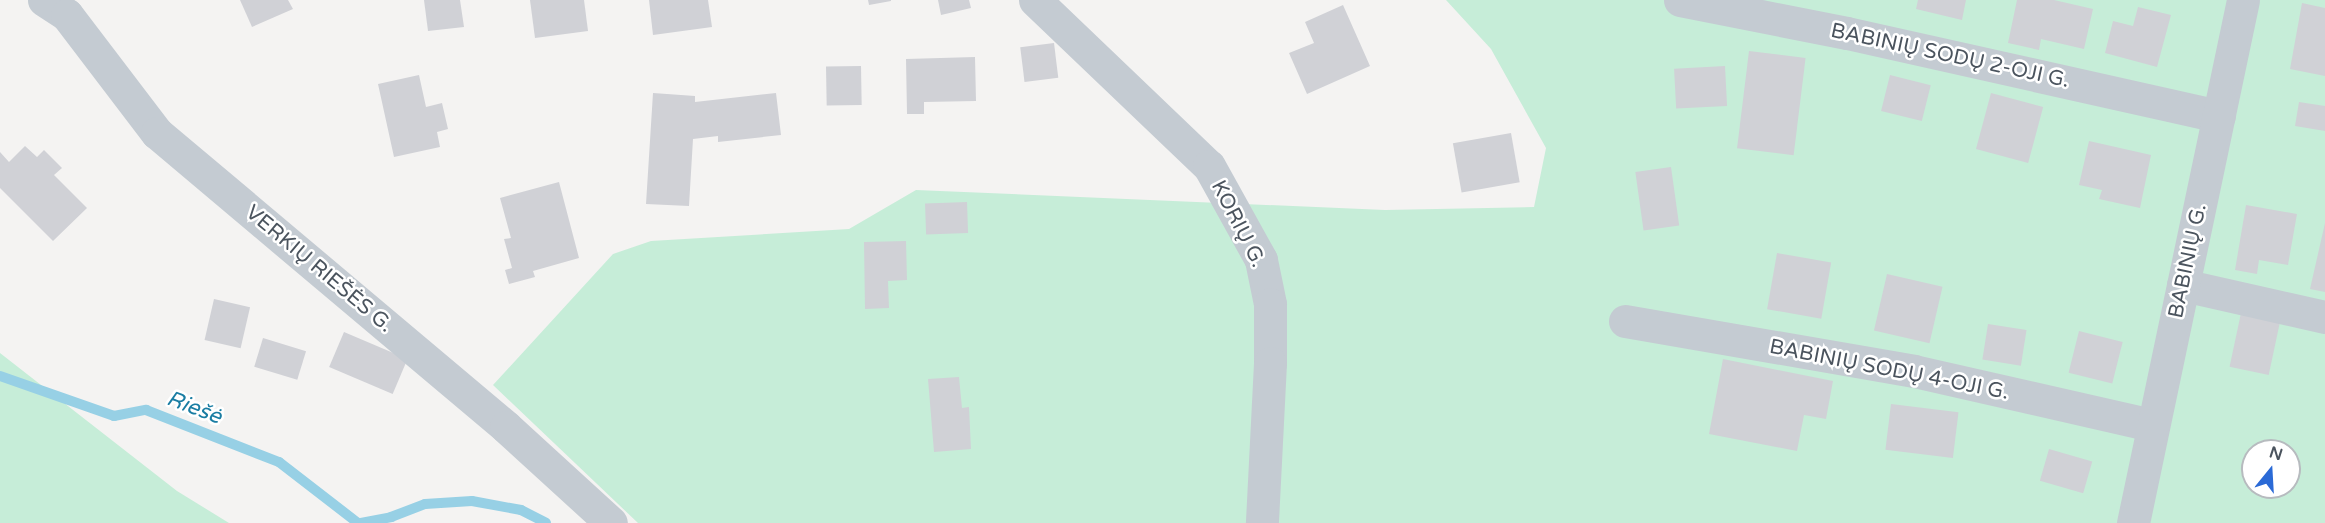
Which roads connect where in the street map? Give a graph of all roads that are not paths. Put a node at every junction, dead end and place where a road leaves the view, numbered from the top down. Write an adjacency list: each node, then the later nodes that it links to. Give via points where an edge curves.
1 (44, 0): 10 (street, VERKIŲ RIEŠĖS G., via 67,15 157,133 506,427)
2 (1035, 0): 11 (street, KORIŲ G., via 1209,166 1261,260 1270,304)
3 (1680, 0): 5 (street, BABINIŲ SODŲ 2-OJI G.)
4 (2243, 0): 5 (street, BABINIŲ G.)
5 (2219, 116): 6 (street, BABINIŲ G.)
6 (2183, 285): 7 (street); 9 (street, BABINIŲ G.)
7 (2325, 317)
8 (1625, 321): 9 (street, BABINIŲ SODŲ 4-OJI G., via 1914,371)
9 (2151, 425): 12 (street, BABINIŲ G.)
10 (611, 523)
11 (1262, 523)
12 (2133, 523)

